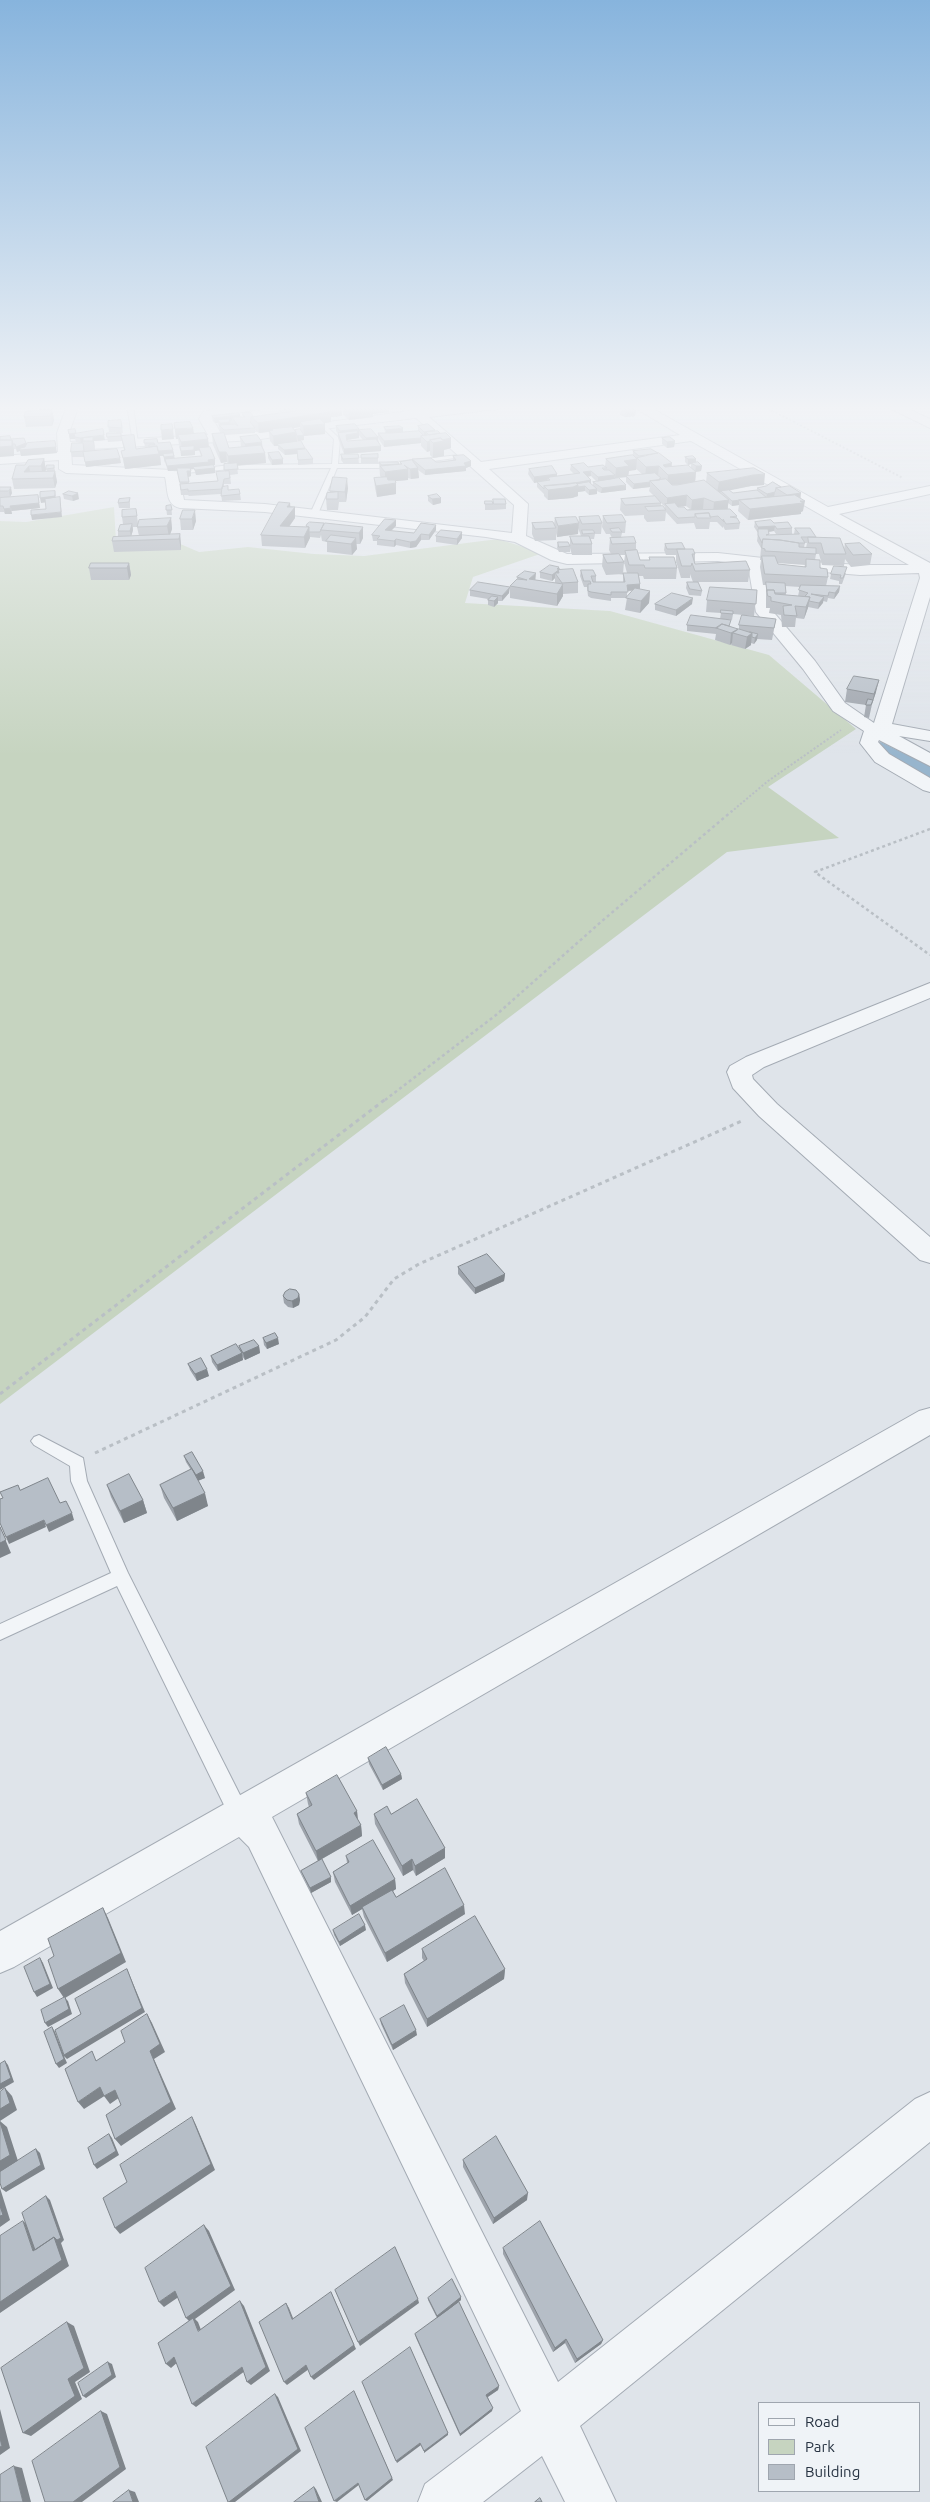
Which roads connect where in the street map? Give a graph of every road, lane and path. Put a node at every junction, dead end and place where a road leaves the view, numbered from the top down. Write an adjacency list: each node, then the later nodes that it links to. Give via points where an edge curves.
1 (380, 522): 4 (street)
2 (519, 522): 4 (street)
3 (844, 522): 6 (street)
4 (518, 538): 5 (street, via 567,559 718,557)
5 (755, 562): 6 (street, via 860,570); 7 (street, via 762,610 810,665 839,707)
6 (928, 568): 8 (street, via 912,638)
7 (856, 720): 8 (street); 17 (path, via 768,781 602,920 496,1015)
8 (877, 728): 9 (street); 10 (street); 11 (street, via 869,743 882,758)
9 (930, 736)
10 (930, 760)
11 (930, 786)
12 (930, 829): 13 (path, via 815,872)
13 (930, 955)
14 (930, 990): 15 (street, via 754,1062 739,1072 742,1082)
15 (768, 1110): 16 (street); 20 (path, via 419,1264 394,1279 365,1317 336,1340)
16 (930, 1253)
17 (0, 1394)
18 (930, 1420): 23 (street)
19 (39, 1441): 20 (lane)
20 (77, 1463): 21 (lane, via 79,1481)
21 (121, 1576): 22 (lane); 23 (lane, via 233,1802)
22 (0, 1632)
23 (244, 1814): 24 (street); 26 (street, via 262,1834)
24 (0, 1953)
25 (930, 2114): 26 (street)
26 (549, 2420): 27 (street); 28 (street)
27 (443, 2502)
28 (591, 2502)

